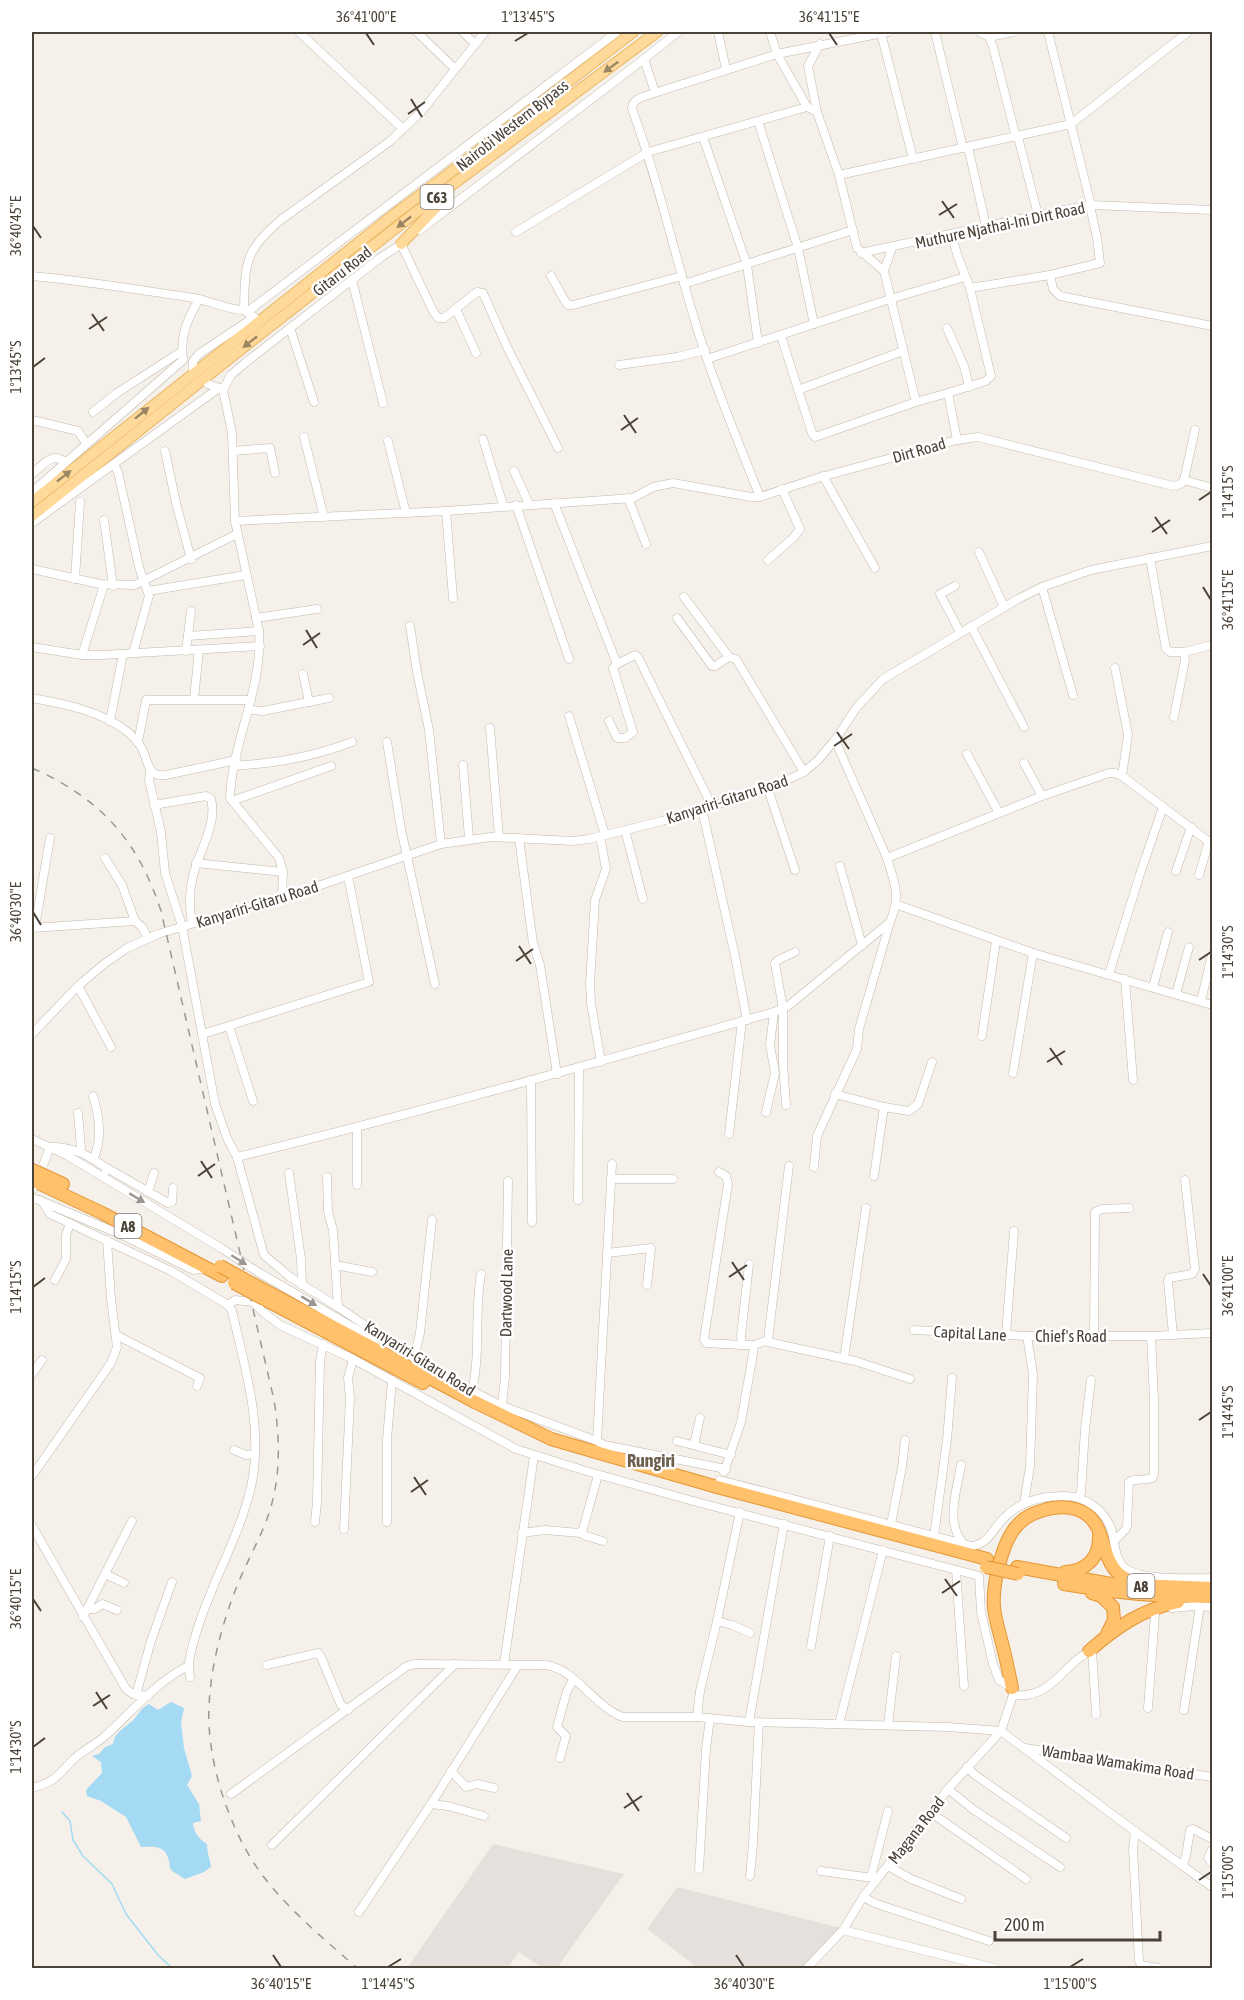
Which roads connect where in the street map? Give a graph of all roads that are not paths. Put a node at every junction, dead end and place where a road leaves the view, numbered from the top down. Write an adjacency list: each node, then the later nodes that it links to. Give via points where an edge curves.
1 (299, 32): 30 (street)
2 (417, 32): 23 (street)
3 (463, 32): 19 (street)
4 (485, 32): 19 (street)
5 (616, 32): 39 (street)
6 (633, 32): 39 (main road, Nairobi Western Bypass / C63, via 438,182)
7 (657, 32): 34 (main road, Gitaru Road / C63, one-way to 34)
8 (678, 32): 22 (street)
9 (718, 32): 24 (street)
10 (770, 32): 21 (street)
11 (884, 32): 17 (street); 36 (street)
12 (936, 32): 33 (street)
13 (979, 32): 18 (street)
14 (1013, 32): 18 (street)
15 (1048, 32): 29 (street)
16 (1188, 32): 29 (street)
17 (847, 35): 20 (street)
18 (989, 37): 32 (street)
19 (475, 44): 23 (street)
20 (820, 44): 21 (street); 27 (street, via 808,66)
21 (777, 54): 24 (street); 26 (street)
22 (644, 59): 25 (street); 46 (street)
23 (455, 69): 30 (street, via 421,112)
24 (726, 69): 25 (street)
25 (655, 92): 35 (street, via 632,103)
26 (807, 107): 27 (street); 28 (street)
27 (817, 112): 37 (street)
28 (758, 121): 31 (street); 47 (street)
29 (1071, 124): 32 (street); 38 (street)
30 (402, 128): 62 (street, via 389,142 282,219 256,244 245,273)
31 (703, 137): 35 (street); 50 (street)
32 (1017, 137): 33 (street); 41 (street)
33 (966, 148): 36 (street); 42 (street)
34 (498, 151): 46 (main road); 116 (main road, Gitaru Road / C63, one-way to 116)
35 (648, 152): 44 (street); 57 (street)
36 (913, 159): 37 (street)
37 (839, 175): 43 (street)
38 (1090, 206): 40 (street, Muthure Njathai-Ini Dirt Road); 41 (street, Muthure Njathai-Ini Dirt Road); 52 (street, via 1100,263)
39 (390, 210): 62 (main road, Nairobi Western Bypass / C63)
40 (1212, 210)
41 (1038, 214): 42 (street, Muthure Njathai-Ini Dirt Road)
42 (986, 226): 45 (street, Muthure Njathai-Ini Dirt Road)
43 (853, 230): 47 (street); 49 (street)
44 (516, 232)
45 (951, 234): 48 (street, Muthure Njathai-Ini Dirt Road); 55 (street)
46 (401, 244): 56 (street); 61 (street, via 436,315 441,319)
47 (798, 248): 50 (street); 63 (street)
48 (892, 248): 49 (street, Muthure Njathai-Ini Dirt Road); 51 (street)
49 (861, 253): 51 (street)
50 (747, 265): 57 (street); 68 (street)
51 (884, 270): 60 (street)
52 (1050, 275): 58 (street); 64 (street, via 1053,289 1060,296)
53 (32, 276): 59 (street)
54 (552, 276): 57 (street, via 568,305)
55 (965, 277): 58 (street); 60 (street)
56 (352, 280): 65 (street); 84 (street)
57 (683, 280): 69 (street)
58 (970, 288): 78 (street, via 991,376)
59 (199, 299): 62 (street); 72 (street, via 182,334)
60 (890, 299): 63 (street); 70 (street)
61 (456, 309): 71 (street); 93 (street, via 477,292 483,293)
62 (251, 315): 73 (street); 108 (main road, Nairobi Western Bypass / C63, one-way to 62, via 249,329)
63 (814, 324): 67 (street)
64 (1212, 326)
65 (290, 328): 79 (street, via 231,375); 82 (street)
66 (947, 328): 78 (street)
67 (781, 336): 68 (street); 80 (street)
68 (758, 343): 74 (street)
69 (705, 350): 74 (street); 75 (street)
70 (903, 351): 80 (street); 83 (street)
71 (476, 353)
72 (182, 355): 73 (street); 85 (street, via 117,393); 92 (street)
73 (194, 359): 76 (street)
74 (707, 359): 106 (street)
75 (618, 365)
76 (193, 368)
77 (208, 384): 79 (street)
78 (969, 387): 81 (street)
79 (221, 389): 95 (street); 97 (street)
80 (798, 390): 83 (street, via 816,437)
81 (948, 393): 83 (street); 90 (street)
82 (314, 402)
83 (916, 402)
84 (383, 404)
85 (93, 412)
86 (32, 420): 92 (street, via 78,431)
87 (1195, 430): 102 (street)
88 (304, 437): 117 (street)
89 (483, 439): 112 (street)
90 (957, 440): 101 (street, Dirt Road); 102 (street, Dirt Road, via 978,436 1173,486)
91 (388, 441): 115 (street)
92 (86, 443): 96 (street)
93 (558, 448)
94 (165, 451): 126 (street)
95 (233, 451): 99 (street, via 270,448); 119 (street)
96 (65, 462): 100 (street, via 53,458); 105 (street)
97 (114, 464): 120 (street); 135 (street)
98 (514, 471): 111 (street)
99 (275, 473)
100 (32, 474)
101 (823, 476): 104 (street, Dirt Road); 128 (street)
102 (1184, 480): 103 (street, Dirt Road)
103 (1212, 488)
104 (782, 489): 106 (street, Dirt Road); 127 (street, via 800,529)
105 (32, 492)
106 (760, 497): 107 (street, Dirt Road, via 673,483)
107 (626, 498): 110 (street, Dirt Road); 122 (street)
108 (32, 502)
109 (80, 502): 131 (street)
110 (554, 503): 111 (street, Dirt Road); 160 (street)
111 (529, 504): 113 (street, Dirt Road)
112 (503, 505): 113 (street, Dirt Road); 114 (street, Dirt Road)
113 (516, 505): 159 (street)
114 (446, 511): 115 (street, Dirt Road); 138 (street)
115 (406, 513): 117 (street, Dirt Road)
116 (32, 516)
117 (324, 517): 119 (street, Dirt Road)
118 (104, 520): 133 (street)
119 (235, 521): 121 (street)
120 (32, 523)
121 (237, 534): 126 (street); 130 (street)
122 (646, 544)
123 (1212, 546): 125 (street, Kanyariri-Gitaru Road)
124 (979, 552): 139 (street)
125 (1150, 558): 136 (street, Kanyariri-Gitaru Road, via 1091,570); 154 (street, via 1166,650)
126 (191, 559): 135 (street)
127 (768, 560)
128 (875, 568)
129 (32, 569): 131 (street)
130 (246, 575): 135 (street); 142 (street)
131 (75, 579): 132 (street)
132 (104, 585): 133 (street); 157 (street)
133 (113, 586): 135 (street)
134 (955, 586): 147 (street, via 940,594)
135 (146, 587): 155 (street, via 148,602)
136 (1042, 587): 139 (street, Kanyariri-Gitaru Road); 163 (street)
137 (684, 597): 158 (street)
138 (453, 598)
139 (1004, 607): 145 (street, Kanyariri-Gitaru Road)
140 (317, 609): 142 (street)
141 (191, 610): 148 (street)
142 (256, 618): 146 (street)
143 (677, 618): 158 (street, via 712,666)
144 (410, 626): 204 (street, via 429,730)
145 (971, 626): 147 (street, Kanyariri-Gitaru Road); 174 (street)
146 (259, 631): 148 (street); 149 (street)
147 (960, 632): 176 (street, Kanyariri-Gitaru Road, via 883,679 857,707)
148 (188, 636): 153 (street)
149 (260, 646): 152 (street); 167 (street)
150 (1208, 646): 154 (street)
151 (32, 647): 157 (street)
152 (199, 650): 153 (street); 166 (street)
153 (186, 651): 155 (street)
154 (1184, 652): 171 (street)
155 (134, 653): 156 (street)
156 (123, 654): 157 (street); 172 (street)
157 (82, 655)
158 (729, 657): 186 (street, via 740,664)
159 (569, 659)
160 (617, 663): 173 (street, via 613,668 633,732 617,738); 192 (street, via 630,656 638,657)
161 (1115, 668): 187 (street, via 1128,735)
162 (303, 675): 168 (street)
163 (1073, 695)
164 (32, 698): 172 (street)
165 (329, 698): 168 (street)
166 (194, 699): 167 (street); 177 (street, via 146,700)
167 (251, 700): 169 (street)
168 (309, 702): 169 (street)
169 (249, 710): 181 (street)
170 (569, 716): 198 (street)
171 (1174, 717)
172 (110, 720): 177 (street)
173 (609, 721)
174 (1024, 727)
175 (490, 728): 199 (street)
176 (835, 740): 186 (street, Kanyariri-Gitaru Road); 207 (street)
177 (138, 742): 185 (street, Kanyariri-Gitaru Road)
178 (352, 742): 181 (street, via 290,761)
179 (387, 742): 205 (street)
180 (967, 754): 195 (street)
181 (235, 763): 185 (street, via 160,776); 190 (street)
182 (1024, 763): 189 (street)
183 (463, 765): 201 (street)
184 (332, 766): 190 (street)
185 (150, 770): 191 (street, Kanyariri-Gitaru Road)
186 (804, 772): 188 (street, Kanyariri-Gitaru Road)
187 (1122, 776): 189 (street, via 1109,773); 193 (street)
188 (768, 789): 192 (street, Kanyariri-Gitaru Road); 210 (street)
189 (1042, 796): 195 (street)
190 (232, 801): 212 (street, via 275,852)
191 (154, 805): 208 (street, via 206,796 211,799 211,817); 221 (street, Kanyariri-Gitaru Road, via 165,873)
192 (712, 807): 194 (street, Kanyariri-Gitaru Road)
193 (1163, 807): 196 (street); 231 (street)
194 (702, 809): 197 (street, Kanyariri-Gitaru Road); 241 (street)
195 (999, 813): 207 (street)
196 (1191, 827): 203 (street); 211 (street)
197 (625, 830): 198 (street, Kanyariri-Gitaru Road); 216 (street)
198 (602, 836): 202 (street, Kanyariri-Gitaru Road, via 573,841); 247 (street, via 606,869 595,900 590,983)
199 (499, 837): 201 (street, Kanyariri-Gitaru Road); 202 (street, Kanyariri-Gitaru Road)
200 (50, 838): 222 (street)
201 (469, 838): 204 (street, Kanyariri-Gitaru Road)
202 (519, 838): 251 (street)
203 (1211, 842): 213 (street)
204 (441, 844): 205 (street, Kanyariri-Gitaru Road)
205 (407, 855): 214 (street, Kanyariri-Gitaru Road); 233 (street)
206 (105, 858): 218 (street, via 122,885)
207 (887, 858): 217 (street)
208 (196, 863): 212 (street); 220 (street, via 190,893)
209 (840, 866): 226 (street)
210 (795, 870)
211 (1176, 871)
212 (284, 872): 215 (street)
213 (1199, 875)
214 (348, 876): 215 (street, Kanyariri-Gitaru Road); 242 (street, via 369,982)
215 (282, 897): 220 (street, Kanyariri-Gitaru Road)
216 (643, 899)
217 (897, 905): 219 (street); 225 (street)
218 (135, 921): 222 (street); 224 (street)
219 (890, 922): 226 (street); 254 (street, via 859,1029 857,1049)
220 (192, 923): 221 (street, Kanyariri-Gitaru Road)
221 (182, 926): 224 (street, Kanyariri-Gitaru Road); 244 (street, Kanyariri-Gitaru Road)
222 (33, 928)
223 (1168, 932): 235 (street)
224 (148, 938): 234 (street, Kanyariri-Gitaru Road)
225 (996, 940): 229 (street); 245 (street)
226 (862, 945): 239 (street)
227 (1189, 947): 236 (street)
228 (795, 952): 239 (street, via 775,963)
229 (1033, 952): 231 (street); 250 (street)
230 (1212, 955): 237 (street)
231 (1109, 974): 232 (street)
232 (1125, 979): 235 (street); 253 (street)
233 (435, 984)
234 (78, 986): 243 (street, Kanyariri-Gitaru Road); 246 (street)
235 (1154, 987): 236 (street)
236 (1176, 994): 237 (street)
237 (1201, 1001): 238 (street)
238 (1212, 1005)
239 (783, 1009): 240 (street); 257 (street)
240 (774, 1012): 241 (street); 259 (street, via 770,1045 775,1073)
241 (745, 1021): 247 (street); 262 (street)
242 (229, 1026): 244 (street); 256 (street)
243 (32, 1034)
244 (204, 1034): 266 (street, Kanyariri-Gitaru Road, via 215,1104)
245 (982, 1036)
246 (111, 1047)
247 (602, 1062): 249 (street)
248 (932, 1062): 258 (street, via 914,1108 906,1111)
249 (579, 1068): 251 (street); 289 (street)
250 (1013, 1073)
251 (557, 1074): 252 (street)
252 (531, 1080): 261 (street); 295 (street)
253 (1133, 1080)
254 (836, 1094): 258 (street); 272 (street, via 817,1136)
255 (93, 1096): 267 (street, via 98,1111 99,1148)
256 (253, 1101)
257 (786, 1105)
258 (885, 1107): 277 (street)
259 (766, 1112)
260 (78, 1113): 265 (street)
261 (357, 1128): 266 (street); 284 (street)
262 (729, 1134)
263 (32, 1139): 264 (street)
264 (50, 1148): 265 (street); 268 (street); 282 (street)
265 (78, 1150): 267 (street)
266 (237, 1157): 306 (street, Kanyariri-Gitaru Road, via 264,1255)
267 (93, 1159): 271 (street)
268 (44, 1163)
269 (612, 1164): 279 (street)
270 (789, 1166): 319 (street)
271 (105, 1167): 282 (street); 287 (street)
272 (814, 1167)
273 (32, 1170): 302 (highway, A8)
274 (719, 1172): 322 (street, via 726,1176 728,1184 704,1339 712,1344)
275 (154, 1173): 287 (street)
276 (289, 1173): 306 (street)
277 (874, 1176)
278 (327, 1177): 300 (street)
279 (611, 1179): 280 (street); 298 (street)
280 (673, 1179)
281 (1185, 1180): 315 (street, via 1195,1269 1192,1275 1173,1276 1168,1281)
282 (109, 1181): 321 (street, one-way to 321, bridge)
283 (508, 1181): 335 (street, Dartwood Lane, via 506,1377)
284 (357, 1185)
285 (32, 1186): 301 (highway, A8, via 93,1208)
286 (172, 1188): 287 (street, via 171,1203)
287 (148, 1192)
288 (32, 1198): 290 (street)
289 (578, 1200)
290 (42, 1201): 294 (street, via 50,1214); 301 (street, via 194,1270)
291 (866, 1208): 326 (street)
292 (1129, 1209): 318 (street, via 1095,1212)
293 (432, 1220): 324 (street)
294 (70, 1222): 297 (street); 305 (street, via 66,1258)
295 (532, 1222)
296 (1014, 1231): 313 (street)
297 (107, 1240): 309 (street); 314 (street)
298 (607, 1252): 307 (street, via 651,1248); 338 (street)
299 (749, 1264): 322 (street)
300 (335, 1265): 303 (street); 310 (street)
301 (206, 1268): 302 (highway, A8)
302 (221, 1271): 308 (highway, A8, bridge)
303 (372, 1272)
304 (481, 1274): 334 (street, via 477,1299 478,1359)
305 (55, 1280)
306 (302, 1285): 310 (street, Kanyariri-Gitaru Road)
307 (647, 1285)
308 (264, 1294): 321 (highway, A8); 370 (highway, A8, via 514,1431 552,1447)
309 (228, 1305): 320 (street, via 235,1300 253,1302 280,1325); 342 (street, via 250,1390)
310 (338, 1307): 321 (street, Kanyariri-Gitaru Road)
311 (914, 1330): 313 (street, Capital Lane)
312 (1212, 1333): 315 (street, Chief's Road)
313 (1006, 1334): 316 (street, Capital Lane)
314 (116, 1335): 333 (street, via 200,1378); 348 (street, via 117,1350 111,1363)
315 (1173, 1335): 317 (street, Chief's Road)
316 (1027, 1336): 318 (street, Chief's Road); 351 (street, Chief's Road, via 1033,1374 1030,1466)
317 (1150, 1336): 318 (street, Chief's Road); 367 (street, via 1154,1474 1148,1480 1129,1482 1127,1526)
318 (1094, 1337)
319 (768, 1342): 323 (street); 326 (street)
320 (323, 1344): 325 (street); 355 (street)
321 (383, 1345): 324 (street, Kanyariri-Gitaru Road); 349 (highway, A8, via 485,1407 551,1439)
322 (741, 1345): 323 (street)
323 (754, 1345): 343 (street, via 741,1422)
324 (414, 1358): 334 (street, Kanyariri-Gitaru Road)
325 (353, 1359): 331 (street); 360 (street, via 348,1378)
326 (844, 1359): 330 (street)
327 (42, 1360): 328 (street)
328 (32, 1374)
329 (951, 1378): 365 (street)
330 (910, 1379)
331 (392, 1380): 344 (street, via 482,1432); 356 (street)
332 (1091, 1380): 350 (street, via 1081,1493)
333 (197, 1386)
334 (472, 1391): 335 (street, Kanyariri-Gitaru Road)
335 (502, 1405): 338 (street, Kanyariri-Gitaru Road)
336 (700, 1418): 340 (street)
337 (904, 1440): 358 (street)
338 (597, 1441): 346 (street, Kanyariri-Gitaru Road)
339 (677, 1441): 340 (street)
340 (694, 1445): 343 (street)
341 (234, 1450): 342 (street)
342 (255, 1454): 397 (street, via 251,1488 205,1605)
343 (731, 1455): 346 (street)
344 (534, 1456): 347 (street); 362 (street)
345 (961, 1465): 368 (street, via 953,1521 955,1533)
346 (726, 1469): 349 (street)
347 (598, 1475): 353 (street); 363 (street)
348 (32, 1476)
349 (718, 1484): 358 (street); 370 (highway, A8)
350 (1077, 1497): 352 (street); 367 (street, via 1107,1520)
351 (1024, 1503): 352 (street); 368 (street, via 1003,1518 986,1541 979,1545)
352 (1050, 1503): 361 (highway, via 1086,1514); 401 (highway, via 1015,1528 996,1579 994,1608)
353 (740, 1512): 357 (street); 387 (street)
354 (132, 1521): 372 (street)
355 (315, 1522)
356 (387, 1522)
357 (784, 1524): 364 (street); 410 (street)
358 (891, 1524): 365 (street)
359 (32, 1526): 386 (street)
360 (344, 1529)
361 (1098, 1529): 373 (highway, via 1098,1549 1090,1563 1074,1572); 378 (highway, via 1113,1568)
362 (522, 1533): 363 (street); 394 (street)
363 (581, 1533): 366 (street)
364 (830, 1536): 369 (street); 390 (street)
365 (934, 1536): 368 (street)
366 (603, 1541)
367 (1114, 1541): 376 (street, via 1119,1561 1131,1572)
368 (963, 1543)
369 (883, 1550): 371 (street); 412 (street)
370 (987, 1563): 373 (highway, A8, bridge)
371 (956, 1570): 400 (street); 401 (street, via 981,1578 981,1612 993,1664 999,1680)
372 (105, 1574): 377 (street); 383 (street)
373 (1041, 1576): 378 (highway, A8); 380 (highway, A8, via 1086,1588 1161,1597); 389 (highway, via 1107,1600 1115,1613)
374 (1212, 1578): 376 (street)
375 (172, 1582): 402 (street)
376 (1188, 1582): 378 (highway, A8); 379 (highway, A8)
377 (124, 1583)
378 (1147, 1587)
379 (1212, 1588)
380 (1212, 1598): 389 (highway, via 1158,1606 1140,1613)
381 (1200, 1606): 382 (street); 385 (street); 406 (street)
382 (1212, 1607)
383 (87, 1609): 384 (street, via 102,1604); 386 (street)
384 (117, 1610)
385 (1155, 1614): 391 (street); 404 (street)
386 (83, 1617): 402 (street, via 126,1689)
387 (717, 1621): 388 (street); 408 (street, via 700,1691)
388 (750, 1633)
389 (1105, 1638): 391 (highway)
390 (811, 1646)
391 (1091, 1651): 401 (street, via 1043,1690 1030,1695); 407 (street)
392 (896, 1656): 413 (street)
393 (456, 1664): 394 (street); 405 (street, via 407,1666); 431 (street)
394 (504, 1664): 396 (street)
395 (267, 1665): 405 (street, via 318,1653)
396 (518, 1665): 399 (street, via 558,1668); 418 (street)
397 (188, 1666): 398 (street); 403 (street)
398 (190, 1677)
399 (573, 1680): 408 (street, via 623,1717); 416 (street, via 557,1727 566,1736)
400 (964, 1686)
401 (1013, 1691): 414 (street, Magana Road)
402 (136, 1695): 403 (street)
403 (148, 1696): 420 (street, via 59,1776)
404 (1148, 1708)
405 (348, 1710): 423 (street)
406 (1184, 1710)
407 (1096, 1714)
408 (698, 1717): 409 (street)
409 (710, 1718): 410 (street); 437 (street)
410 (749, 1722): 411 (street)
411 (759, 1722): 412 (street); 439 (street)
412 (839, 1724): 413 (street)
413 (888, 1725): 414 (street)
414 (1001, 1731): 415 (street); 417 (street, Magana Road)
415 (1024, 1748): 419 (street, Wambaa Wamakima Road); 428 (street)
416 (560, 1758)
417 (967, 1767): 422 (street, Magana Road); 429 (street)
418 (452, 1771): 421 (street, via 466,1787 477,1784); 424 (street)
419 (1212, 1777)
420 (32, 1788)
421 (494, 1788)
422 (948, 1789): 426 (street, Magana Road); 436 (street)
423 (231, 1794)
424 (431, 1804): 427 (street); 445 (street)
425 (888, 1811): 440 (street)
426 (930, 1812): 435 (street, Magana Road); 441 (street)
427 (484, 1816)
428 (1135, 1831): 434 (street); 450 (street, via 1138,1961)
429 (1066, 1838)
430 (1212, 1839): 434 (street, via 1190,1830)
431 (272, 1845)
432 (1212, 1850): 433 (street, via 1208,1858)
433 (1212, 1863)
434 (1183, 1865): 442 (street)
435 (888, 1866): 440 (street, Magana Road); 444 (street)
436 (1059, 1867)
437 (699, 1869)
438 (820, 1871): 440 (street)
439 (750, 1876)
440 (874, 1878): 443 (street, Magana Road)
441 (1026, 1879)
442 (1212, 1887)
443 (863, 1897): 446 (street, Magana Road); 447 (street)
444 (961, 1899)
445 (359, 1911)
446 (843, 1930): 448 (street, Magana Road); 449 (street)
447 (989, 1941)
448 (807, 1968)
449 (994, 1968)
450 (1158, 1968)

